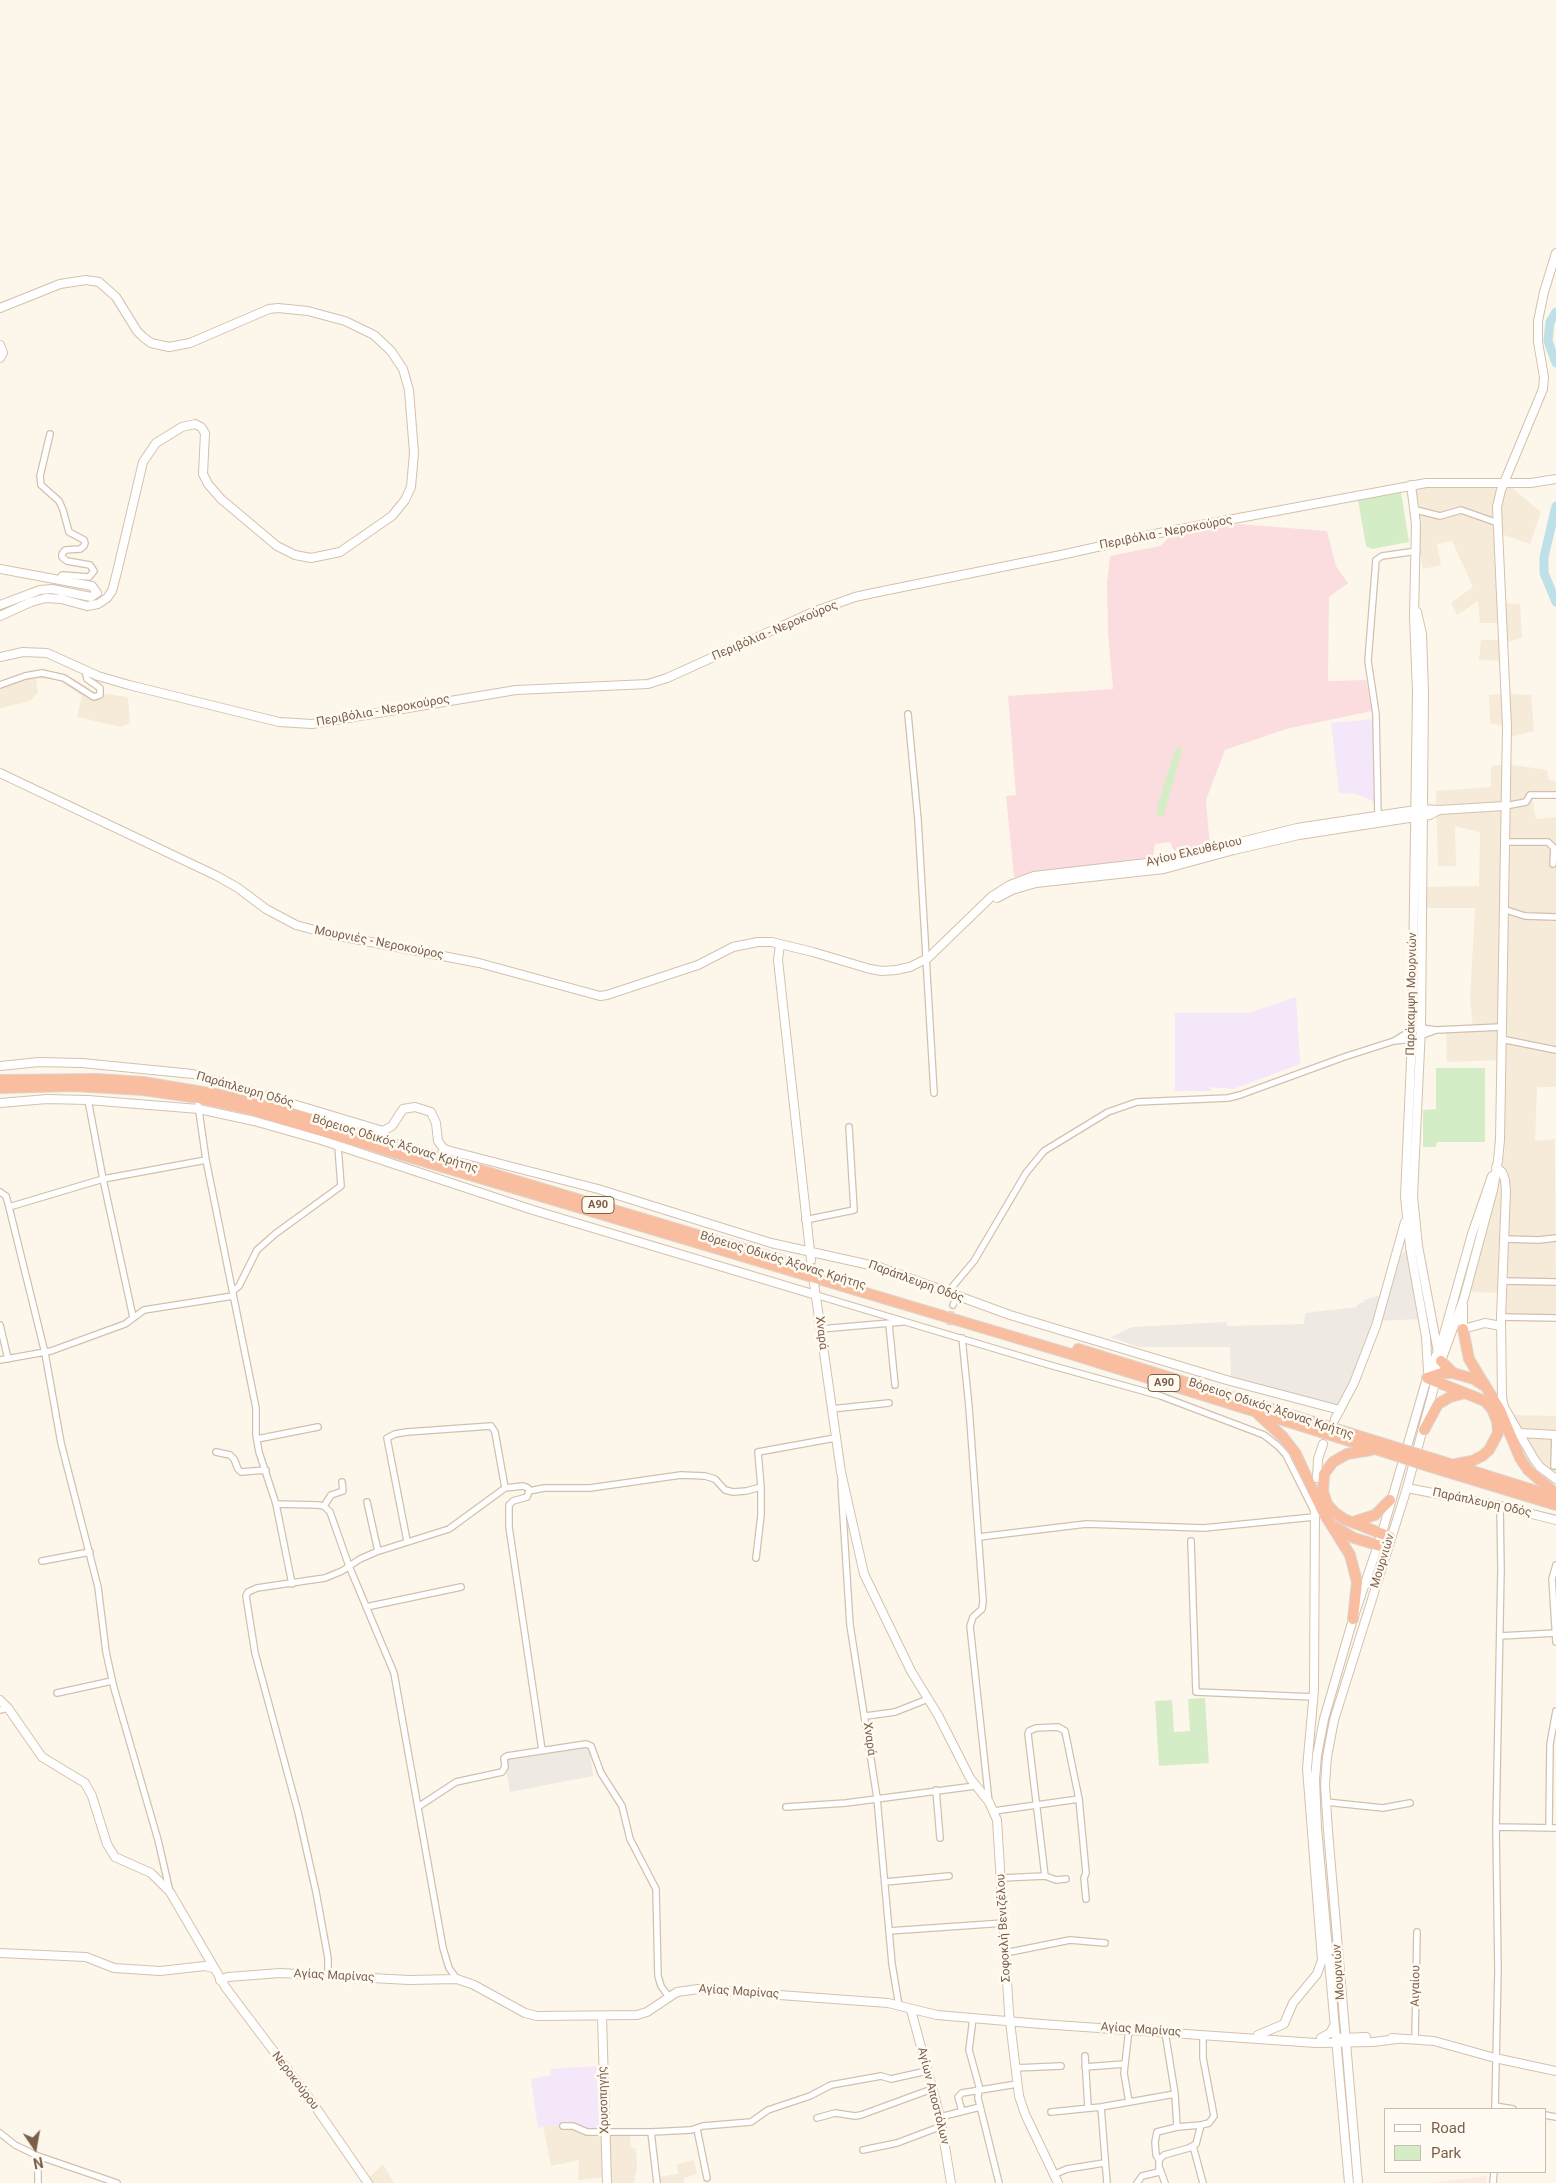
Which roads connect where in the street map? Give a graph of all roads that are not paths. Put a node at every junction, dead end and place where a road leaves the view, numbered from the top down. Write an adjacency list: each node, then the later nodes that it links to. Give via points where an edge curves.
1 (1556, 253): 7 (main road, via 1538,321 1543,389)
2 (0, 308): 15 (main road, via 60,284 86,280 99,282 116,297 143,337 151,343 169,347 190,343 269,309 308,311 345,321 379,339 403,369 409,390 414,454 411,486 392,516 340,552 311,558 277,546 220,499 203,474 205,433 196,424 182,427 156,443 143,462 112,591 107,598 87,606 46,598)
3 (0, 345): 4 (main road, via 3,353)
4 (0, 358)
5 (50, 434): 13 (street, via 40,476 41,485 59,501 68,532 85,543 80,549 65,550 62,557 90,565 94,571 89,576 62,575)
6 (1556, 479): 7 (main road, Περιβόλια - Νεροκούρος, via 1531,483)
7 (1505, 482): 8 (main road, Περιβόλια - Νεροκούρος, via 1439,481); 10 (main road, via 1498,499)
8 (1411, 486): 9 (main road, Παράκαμψη Μουρνιών); 17 (main road, Περιβόλια - Νεροκούρος, via 1164,532 855,597 648,684 516,690 303,724 279,722 129,685)
9 (1416, 510): 10 (street, via 1440,516 1461,510); 11 (main road, Παράκαμψη Μουρνιών)
10 (1498, 523): 22 (main road, via 1507,694)
11 (1417, 551): 23 (main road, Παράκαμψη Μουρνιών); 24 (street, via 1382,556 1376,560 1368,661 1376,714)
12 (0, 568): 13 (main road)
13 (59, 580): 14 (main road, via 92,586 97,593 91,597 52,589 40,590)
14 (0, 605)
15 (0, 616)
16 (0, 656): 17 (main road, Περιβόλια - Νεροκούρος, via 22,652 47,653)
17 (85, 670): 18 (street, via 87,679 100,688 100,695 94,697 64,678 42,673)
18 (0, 685)
19 (908, 714): 34 (street)
20 (0, 773): 33 (main road, Μουρνιές - Νεροκούρος, via 217,876 296,925 479,963 592,994 607,995 675,973 733,947 758,942)
21 (1556, 795): 22 (street, via 1530,796 1526,802)
22 (1505, 806): 23 (main road); 27 (main road)
23 (1421, 813): 24 (main road, Αγίου Ελευθέριου); 25 (main road, Αγίου Ελευθέριου); 26 (main road, Παράκαμψη Μουρνιών); 26 (main road)
24 (1378, 816): 31 (main road, Αγίου Ελευθέριου, via 1297,828 1164,861 1034,876 1010,884)
25 (1402, 819): 26 (main road); 31 (main road, Αγίου Ελευθέριου, via 1299,835 1168,868 1036,883 1012,890)
26 (1418, 829): 36 (main road, Παράκαμψη Μουρνιών); 37 (main road, Παράκαμψη Μουρνιών)
27 (1504, 842): 28 (street, via 1548,842 1554,848); 30 (main road)
28 (1555, 856): 29 (street)
29 (1553, 864)
30 (1503, 909): 32 (street, via 1525,916); 35 (main road)
31 (975, 912): 34 (main road, Αγίου Ελευθέριου)
32 (1556, 918)
33 (780, 944): 34 (main road, Αγίου Ελευθέριου, via 882,971 910,967); 61 (main road, via 778,960)
34 (928, 958): 45 (street)
35 (1501, 1027): 37 (street); 39 (main road)
36 (1412, 1030): 37 (street); 38 (main road, Παράκαμψη Μουρνιών); 40 (street)
37 (1421, 1032): 38 (street); 64 (main road, Παράκαμψη Μουρνιών, via 1413,1196)
38 (1412, 1039): 40 (street); 60 (main road, Παράκαμψη Μουρνιών)
39 (1501, 1039): 41 (street); 56 (main road, via 1500,1140)
40 (1394, 1041): 70 (street, via 1228,1098 1137,1102 1108,1112 1039,1156 982,1248)
41 (1556, 1050)
42 (0, 1066): 66 (main road, Παράπλευρη Οδός, via 39,1062 82,1063 194,1078 246,1088 376,1130 389,1129 403,1109 409,1106 423,1109 433,1117 438,1141 447,1150 598,1190)
43 (0, 1080): 51 (highway, Βόρειος Οδικός Άξονας Κρήτης / Α90, via 98,1079 199,1090)
44 (0, 1088): 100 (highway, Βόρειος Οδικός Άξονας Κρήτης / Α90, via 74,1086 133,1089 248,1109)
45 (934, 1093)
46 (88, 1100): 47 (main road); 48 (main road); 57 (street)
47 (0, 1103)
48 (199, 1107): 52 (main road); 55 (street)
49 (849, 1127): 61 (street, via 854,1210)
50 (390, 1135): 51 (highway)
51 (378, 1139): 54 (highway, Βόρειος Οδικός Άξονας Κρήτης / Α90)
52 (338, 1146): 71 (street, via 341,1186 257,1250); 72 (main road, via 533,1210)
53 (434, 1148): 54 (highway)
54 (442, 1158): 109 (highway, Βόρειος Οδικός Άξονας Κρήτης / Α90, via 1130,1364)
55 (206, 1160): 57 (street); 71 (street)
56 (1496, 1167): 63 (main road, via 1505,1180); 74 (main road, Μουρνιών, via 1493,1190); 89 (main road, Μουρνιών, via 1475,1225)
57 (103, 1179): 59 (street); 76 (street)
58 (0, 1192): 59 (street, via 6,1196)
59 (9, 1207): 88 (street)
60 (1406, 1217): 64 (main road, Παράκαμψη Μουρνιών); 65 (main road)
61 (805, 1220): 66 (main road)
62 (1556, 1238): 63 (street)
63 (1505, 1239): 67 (main road)
64 (1414, 1247): 65 (main road); 89 (main road, Παράκαμψη Μουρνιών); 93 (main road, Παράκαμψη Μουρνιών)
65 (1398, 1249): 99 (main road, via 1376,1326)
66 (810, 1257): 70 (main road, Παράπλευρη Οδός, via 879,1267)
67 (1503, 1281): 68 (street); 77 (main road)
68 (1556, 1282)
69 (814, 1283): 72 (main road, Χναρά)
70 (948, 1292): 73 (main road, Παράπλευρη Οδός)
71 (233, 1294): 76 (street, via 161,1306); 107 (street, via 256,1408)
72 (816, 1295): 79 (street); 84 (main road, Χναρά)
73 (957, 1296): 75 (street); 99 (main road, Παράπλευρη Οδός, via 1204,1374)
74 (1464, 1298): 85 (main road); 89 (main road, Μουρνιών)
75 (953, 1305)
76 (133, 1317): 88 (street, via 111,1330)
77 (1501, 1317): 78 (street); 83 (main road)
78 (1556, 1318)
79 (907, 1322): 80 (street); 86 (street)
80 (889, 1324): 84 (street); 94 (street)
81 (0, 1325): 90 (street)
82 (949, 1325): 86 (street)
83 (1501, 1326): 85 (main road, via 1485,1323); 104 (main road, via 1502,1398)
84 (820, 1329): 98 (main road, Χναρά)
85 (1463, 1329): 95 (highway, via 1469,1359)
86 (947, 1334): 87 (street)
87 (962, 1338): 131 (street, via 1161,1396 1264,1435 1292,1464); 136 (street)
88 (45, 1353): 90 (street); 141 (street, via 59,1435)
89 (1440, 1357): 92 (highway); 93 (main road, Μουρνιών)
90 (8, 1359): 91 (street)
91 (0, 1360)
92 (1453, 1373): 93 (highway); 95 (highway, via 1474,1379)
93 (1433, 1377): 96 (highway); 103 (main road, Μουρνιών); 125 (main road)
94 (895, 1385)
95 (1486, 1387): 124 (highway, via 1500,1410 1520,1458)
96 (1465, 1393): 103 (highway, via 1438,1404); 113 (highway, via 1485,1401 1492,1409 1498,1434 1494,1444 1482,1456)
97 (889, 1403): 98 (street)
98 (831, 1409): 106 (main road, Χναρά)
99 (1340, 1410): 101 (main road)
100 (1255, 1412): 110 (highway, Βόρειος Οδικός Άξονας Κρήτης / Α90); 133 (highway, via 1283,1437 1296,1454)
101 (1335, 1420)
102 (318, 1427): 107 (street)
103 (1424, 1430): 122 (main road, Μουρνιών)
104 (1520, 1432): 105 (main road); 118 (main road, via 1540,1466)
105 (1556, 1434): 114 (street)
106 (836, 1438): 116 (main road, Χναρά); 121 (street, via 758,1452)
107 (257, 1439): 115 (street)
108 (1323, 1444): 117 (main road)
109 (1388, 1449): 110 (highway, Βόρειος Οδικός Άξονας Κρήτης / Α90); 112 (highway, Βόρειος Οδικός Άξονας Κρήτης / Α90, bridge)
110 (1375, 1450): 134 (highway, via 1347,1454 1333,1462 1324,1474 1322,1491 1327,1504)
111 (216, 1452): 115 (street, via 230,1455 241,1472)
112 (1433, 1463): 113 (highway, Βόρειος Οδικός Άξονας Κρήτης / Α90); 128 (highway, Βόρειος Οδικός Άξονας Κρήτης / Α90)
113 (1451, 1464): 124 (highway, Βόρειος Οδικός Άξονας Κρήτης / Α90)
114 (1554, 1466)
115 (266, 1470): 127 (street)
116 (841, 1472): 154 (main road, Χναρά, via 864,1574); 162 (street, Χναρά, via 850,1624)
117 (1316, 1478)
118 (1556, 1479)
119 (342, 1482): 129 (street, via 343,1491 331,1495)
120 (505, 1488): 123 (street, via 523,1486); 137 (street, via 449,1529); 137 (street, via 492,1426 390,1435 387,1441)
121 (761, 1488): 123 (street, via 733,1492 706,1476 681,1475 590,1488); 142 (street)
122 (1407, 1488): 130 (main road, Παράπλευρη Οδός); 135 (main road, Μουρνιών)
123 (529, 1491): 163 (street, via 526,1497 509,1505 508,1517)
124 (1556, 1496)
125 (1390, 1500): 134 (highway, via 1375,1516); 135 (main road)
126 (367, 1502): 140 (street)
127 (276, 1504): 129 (street); 146 (street)
128 (1556, 1505)
129 (324, 1506): 145 (street, via 333,1516)
130 (1500, 1506): 132 (main road, Παράπλευρη Οδός); 151 (street)
131 (1315, 1511): 136 (street, via 1204,1528 1086,1524); 157 (main road)
132 (1556, 1520)
133 (1329, 1521): 139 (highway, via 1344,1533); 149 (highway, via 1350,1555 1356,1573)
134 (1352, 1522): 135 (highway)
135 (1386, 1535): 139 (main road)
136 (979, 1537): 168 (street, via 983,1606 971,1619 970,1626)
137 (407, 1541): 140 (street)
138 (1191, 1541): 157 (street, via 1196,1692)
139 (1382, 1546): 149 (main road); 169 (main road, Μουρνιών, via 1334,1720 1327,1758)
140 (378, 1551): 145 (street)
141 (90, 1552): 143 (street); 153 (street)
142 (756, 1558)
143 (42, 1562)
144 (1556, 1564): 150 (street, via 1552,1579)
145 (349, 1566): 146 (street, via 326,1578); 148 (street)
146 (292, 1584): 193 (street, via 257,1588 246,1596 255,1653 316,1892 328,1958)
147 (462, 1587): 148 (street)
148 (366, 1607): 172 (street, via 394,1673)
149 (1353, 1619): 156 (main road)
150 (1556, 1633): 151 (street); 152 (street)
151 (1500, 1636): 175 (street)
152 (1556, 1642)
153 (112, 1681): 155 (street); 184 (street)
154 (920, 1686): 158 (main road, Σοφοκλή Βενιζέλου)
155 (57, 1693)
156 (1332, 1693): 157 (main road); 203 (main road, via 1320,1737 1315,1780)
157 (1314, 1696): 207 (main road, via 1307,1757 1322,1960 1317,1974 1294,2003 1284,2024)
158 (928, 1699): 162 (street, via 895,1712); 164 (main road, Σοφοκλή Βενιζέλου)
159 (0, 1700): 160 (main road, Νεροκούρου)
160 (4, 1709): 184 (main road, Νεροκούρου, via 42,1756 85,1783 106,1844 115,1857 151,1873)
161 (1556, 1711): 176 (street, via 1550,1744)
162 (866, 1716): 166 (street, Χναρά)
163 (542, 1750): 172 (street, via 507,1756 502,1772 456,1782); 196 (street, via 586,1744 593,1749 601,1774 622,1806 633,1844 656,1890 659,1981)
164 (975, 1786): 165 (street); 168 (main road, Σοφοκλή Βενιζέλου)
165 (936, 1790): 166 (street); 178 (street)
166 (877, 1798): 173 (street); 183 (street, Χναρά)
167 (1078, 1799): 171 (street); 171 (street, via 1065,1732 1058,1727 1036,1728 1028,1734); 185 (street)
168 (989, 1802): 174 (main road, Σοφοκλή Βενιζέλου)
169 (1326, 1802): 170 (street, via 1383,1808); 201 (main road, Μουρνιών)
170 (1410, 1803)
171 (1038, 1805): 174 (street); 180 (street)
172 (418, 1807): 194 (street, via 446,1958)
173 (786, 1807)
174 (994, 1811): 181 (main road, Σοφοκλή Βενιζέλου)
175 (1496, 1827): 176 (street); 217 (street, via 1498,1970)
176 (1549, 1828): 177 (street)
177 (1556, 1828)
178 (940, 1838)
179 (948, 1876): 183 (street)
180 (1045, 1876): 181 (street); 182 (street)
181 (1002, 1878): 186 (main road, Σοφοκλή Βενιζέλου)
182 (1066, 1879)
183 (884, 1882): 187 (street, Χναρά)
184 (170, 1892): 192 (main road, Νεροκούρου)
185 (1086, 1899)
186 (1004, 1923): 187 (street); 191 (main road, Σοφοκλή Βενιζέλου)
187 (889, 1931): 197 (street, Χναρά)
188 (1417, 1932): 212 (street, Αιγαίου)
189 (1106, 1943): 191 (street, via 1070,1940)
190 (0, 1953): 192 (main road, via 86,1957 114,1968 160,1971)
191 (1005, 1953): 202 (main road, Σοφοκλή Βενιζέλου)
192 (213, 1968): 195 (main road, Νεροκούρου)
193 (328, 1976): 194 (main road, Αγίας Μαρίνας); 195 (main road, Αγίας Μαρίνας, via 280,1973)
194 (457, 1979): 199 (main road, Αγίας Μαρίνας, via 531,2015)
195 (220, 1980): 255 (main road, Νεροκούρου)
196 (669, 1997): 197 (main road, Αγίας Μαρίνας, via 684,1990 698,1989); 199 (main road, Αγίας Μαρίνας, via 642,2014)
197 (899, 2006): 198 (main road, Αγίας Μαρίνας)
198 (910, 2010): 200 (main road, Αγίας Μαρίνας); 222 (main road, Αγίων Αποστόλων)
199 (602, 2016): 242 (main road, Χρυσοπηγής)
200 (973, 2018): 202 (main road, Αγίας Μαρίνας); 226 (street, via 969,2050)
201 (1343, 2021): 210 (main road, Μουρνιών); 211 (main road, via 1351,2034)
202 (1011, 2022): 204 (main road, Αγίας Μαρίνας); 220 (main road, Σοφοκλή Βενιζέλου)
203 (1334, 2024): 209 (main road, via 1330,2033); 213 (main road)
204 (1129, 2029): 205 (main road, Αγίας Μαρίνας); 218 (street)
205 (1165, 2032): 206 (main road, Αγίας Μαρίνας); 227 (street)
206 (1203, 2035): 208 (main road, Αγίας Μαρίνας); 237 (street, via 1203,2058 1214,2112 1212,2120)
207 (1258, 2035): 208 (main road, Αγίας Μαρίνας); 209 (main road, Αγίας Μαρίνας)
208 (1241, 2037): 209 (main road, Αγίας Μαρίνας)
209 (1321, 2040): 213 (main road, Αγίας Μαρίνας); 215 (main road)
210 (1344, 2040): 211 (main road, Αγίας Μαρίνας); 213 (main road, Αγίας Μαρίνας); 216 (main road, Μουρνιών)
211 (1361, 2040): 212 (main road, Αγίας Μαρίνας); 216 (main road)
212 (1415, 2040): 217 (main road, Αγίας Μαρίνας, via 1434,2041)
213 (1335, 2041): 215 (main road)
214 (1085, 2056): 221 (street)
215 (1337, 2058): 265 (main road)
216 (1346, 2058): 266 (main road, Μουρνιών)
217 (1495, 2058): 223 (main road, Αγίας Μαρίνας); 232 (street)
218 (1124, 2064): 221 (street); 228 (street)
219 (1061, 2066): 220 (street)
220 (1015, 2068): 224 (main road, Σοφοκλή Βενιζέλου)
221 (1085, 2068): 231 (street)
222 (927, 2071): 225 (main road, Αγίων Αποστόλων); 241 (street, via 891,2079 881,2076 838,2084 768,2110 751,2122)
223 (1556, 2072)
224 (1017, 2084): 226 (street); 251 (main road, Σοφοκλή Βενιζέλου, via 1025,2114)
225 (932, 2089): 235 (main road, Αγίων Αποστόλων); 236 (street, via 861,2115 835,2113)
226 (979, 2090): 229 (street); 233 (street, via 960,2094)
227 (1176, 2094): 228 (street); 240 (street)
228 (1129, 2102): 230 (street)
229 (980, 2107): 233 (street); 259 (street)
230 (1101, 2107): 231 (street); 249 (street)
231 (1088, 2108): 234 (street)
232 (1495, 2108)
233 (962, 2111): 235 (street)
234 (1051, 2112)
235 (940, 2117): 239 (main road, Αγίων Αποστόλων)
236 (818, 2118)
237 (1201, 2125): 240 (street); 245 (street, via 1199,2139)
238 (563, 2126): 242 (street, via 587,2132)
239 (942, 2126): 246 (street, via 897,2143); 258 (main road, Αγίων Αποστόλων)
240 (1177, 2127): 248 (street, via 1159,2130 1156,2134)
241 (696, 2129): 243 (street); 252 (street)
242 (605, 2132): 243 (street); 256 (main road, Χρυσοπηγής)
243 (651, 2132): 257 (street)
244 (0, 2133): 247 (street)
245 (1193, 2146): 248 (street, via 1164,2155); 264 (street)
246 (863, 2150)
247 (38, 2156): 253 (street); 254 (street)
248 (1159, 2160): 250 (street)
249 (1104, 2163): 251 (street, via 1067,2169); 261 (street)
250 (1160, 2169): 262 (street, via 1155,2174 1142,2176); 263 (street)
251 (1053, 2175): 260 (main road, Σοφοκλή Βενιζέλου)
252 (707, 2178)
253 (38, 2183)
254 (117, 2183)
255 (368, 2183)
256 (607, 2183)
257 (657, 2183)
258 (952, 2183)
259 (999, 2183)
260 (1058, 2183)
261 (1107, 2183)
262 (1137, 2183)
263 (1166, 2183)
264 (1203, 2183)
265 (1349, 2183)
266 (1358, 2183)

